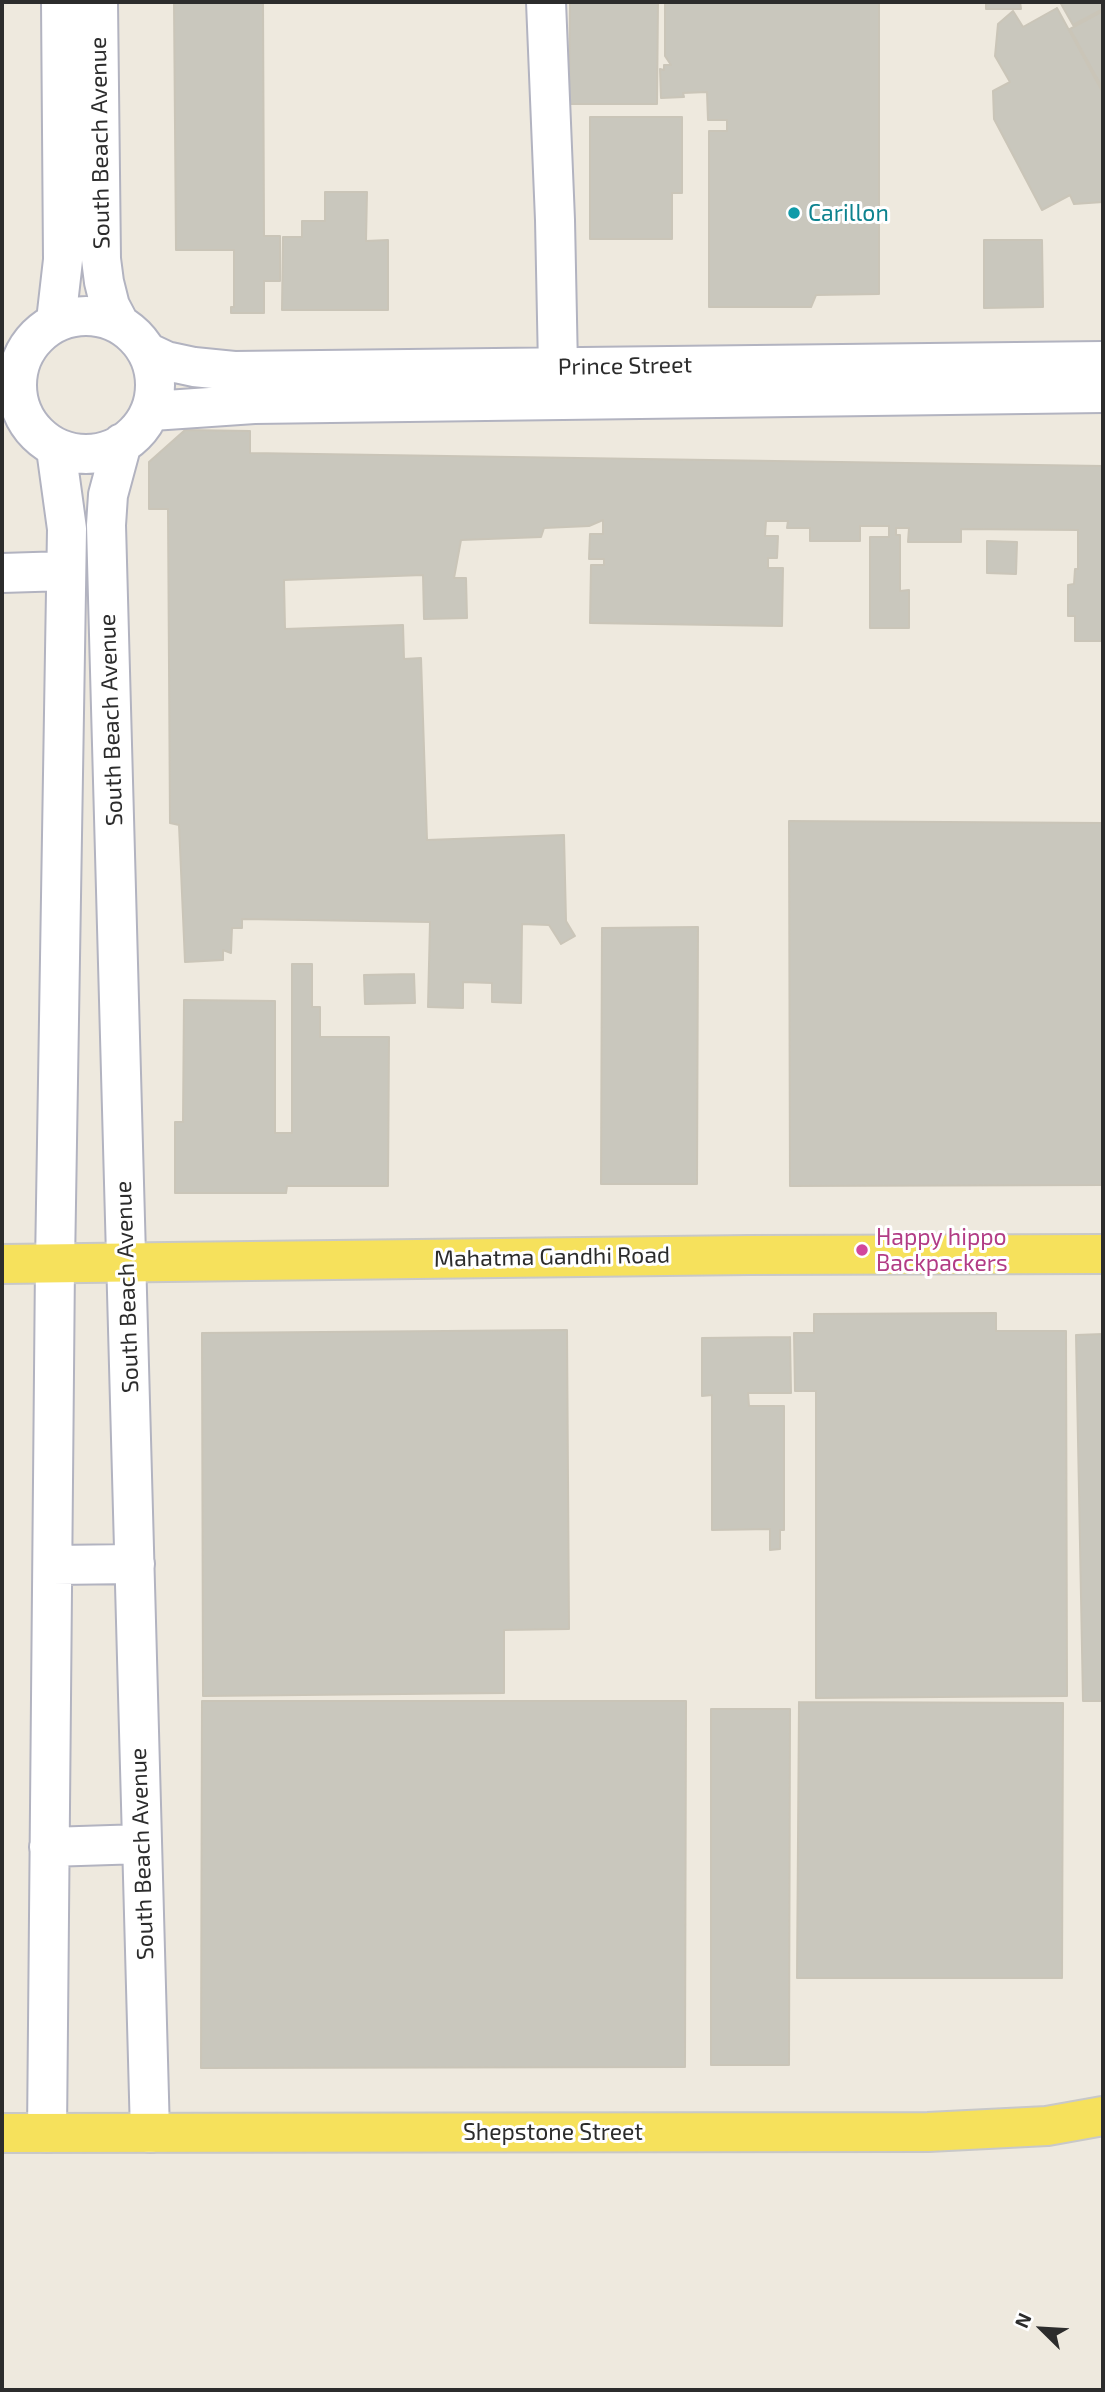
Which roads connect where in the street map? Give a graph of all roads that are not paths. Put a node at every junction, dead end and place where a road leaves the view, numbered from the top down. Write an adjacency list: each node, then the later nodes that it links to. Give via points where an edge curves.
1 (61, 2): 5 (street, South Beach Avenue, via 63,260)
2 (98, 2): 4 (street, South Beach Avenue, via 101,260)
3 (546, 2): 8 (street)
4 (119, 323): 5 (street, via 79,317); 6 (street)
5 (30, 338): 10 (street, via 20,362)
6 (149, 353): 8 (street, Prince Street, via 194,367 234,371); 11 (street, via 154,372)
7 (1103, 361): 8 (street, Prince Street)
8 (558, 367)
9 (1103, 393): 11 (street, Prince Street, via 254,404)
10 (12, 411): 13 (street)
11 (152, 411): 12 (street)
12 (122, 443): 13 (street, via 106,452 81,455); 17 (street, South Beach Avenue, via 106,517)
13 (56, 449): 14 (street, South Beach Avenue, via 65,506)
14 (66, 571): 15 (street); 19 (street, South Beach Avenue)
15 (2, 573)
16 (1103, 1254): 17 (main road, Mahatma Gandhi Road)
17 (126, 1262): 19 (main road, Mahatma Gandhi Road); 20 (street, South Beach Avenue)
18 (2, 1264): 19 (main road, Mahatma Gandhi Road)
19 (55, 1264): 21 (street, South Beach Avenue)
20 (135, 1564): 21 (street); 22 (street, South Beach Avenue)
21 (52, 1565): 23 (street, South Beach Avenue)
22 (142, 1844): 23 (street); 27 (street, South Beach Avenue)
23 (49, 1847): 26 (street, South Beach Avenue)
24 (1103, 2116): 27 (main road, Shepstone Street, via 1047,2126 928,2132)
25 (2, 2133): 26 (main road, Shepstone Street)
26 (47, 2133): 27 (main road, Shepstone Street)
27 (150, 2133)

